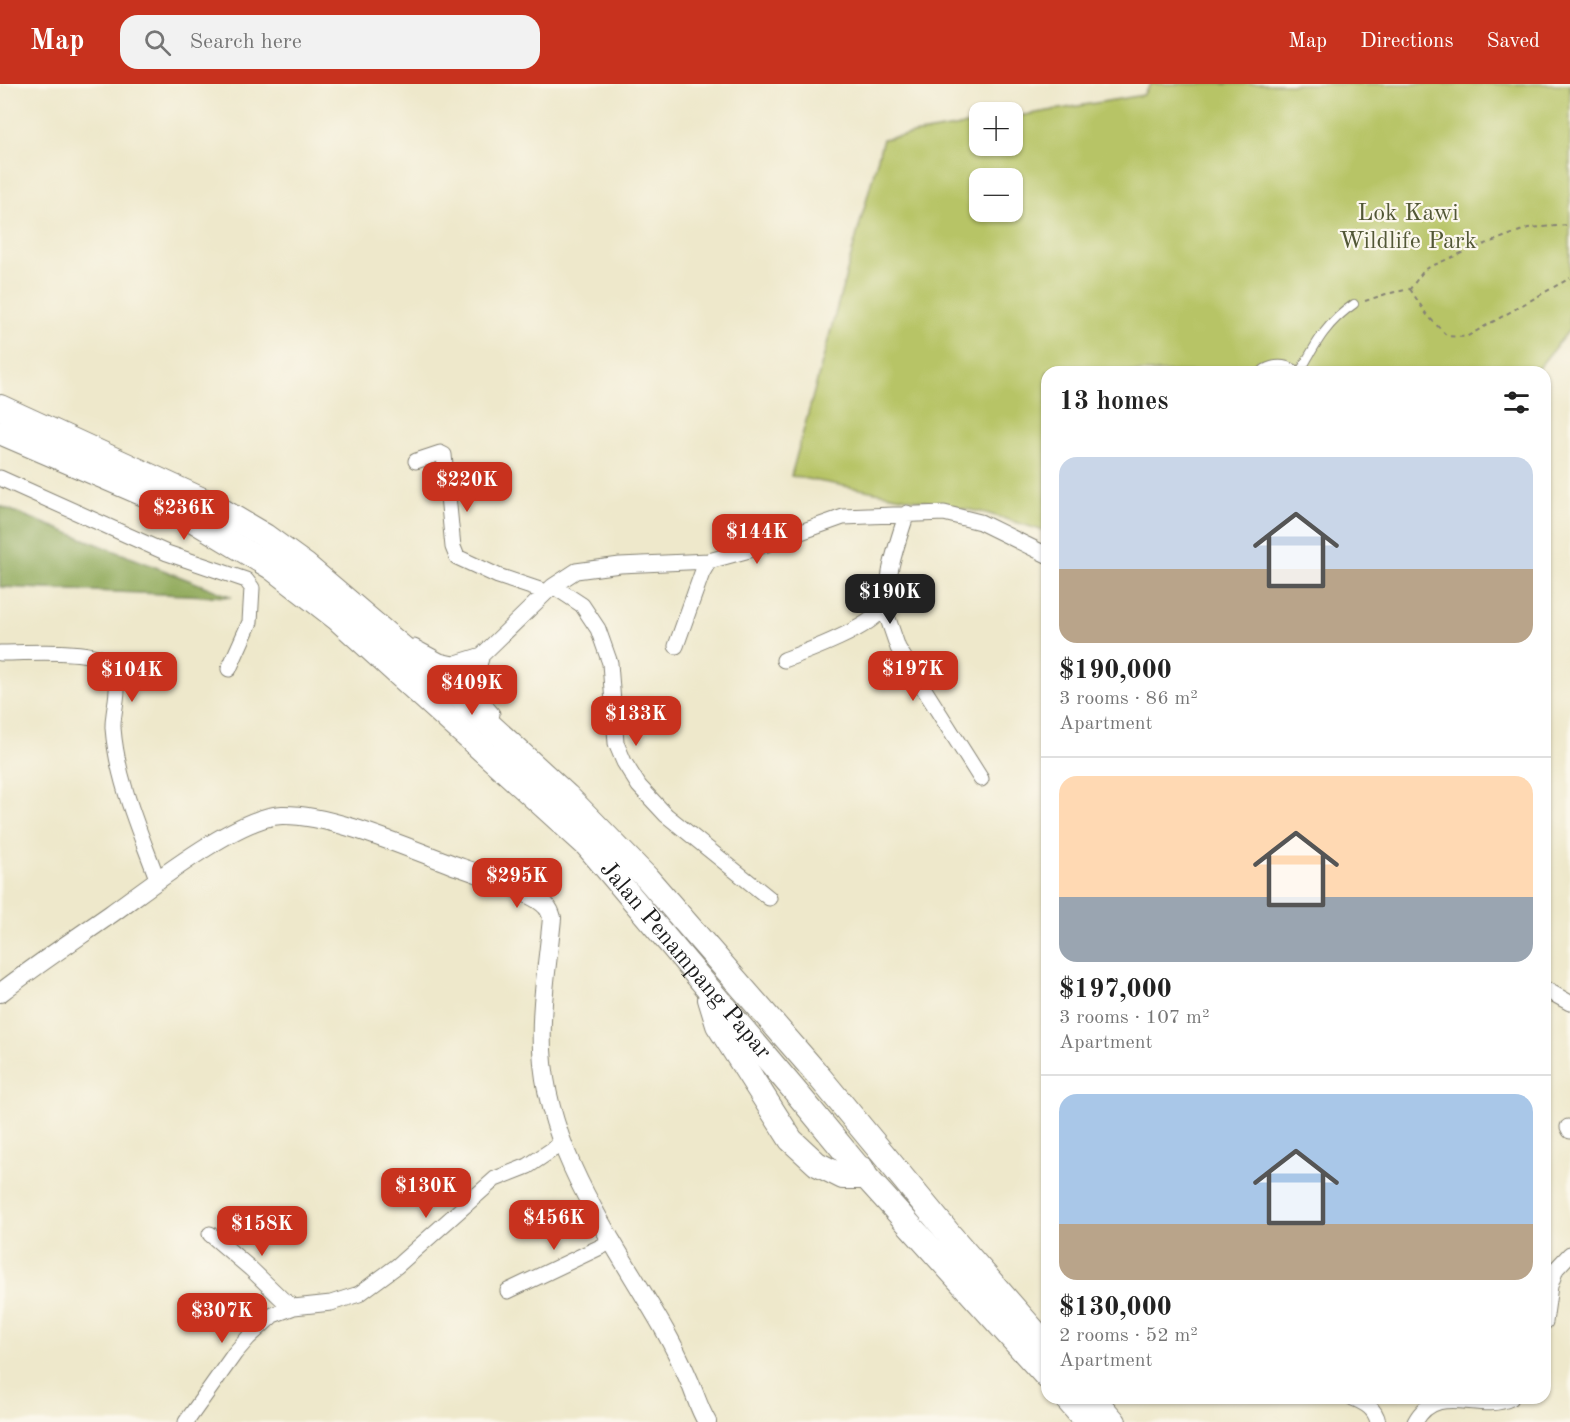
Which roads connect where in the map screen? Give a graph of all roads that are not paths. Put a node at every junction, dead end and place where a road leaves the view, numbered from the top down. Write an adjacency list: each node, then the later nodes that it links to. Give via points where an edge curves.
1 (1354, 304): 2 (lane, via 1337,315)
2 (1303, 366)
3 (0, 407): 12 (main road, Jalan Penampang Papar, via 209,503 265,536)
4 (0, 432): 22 (main road, Jalan Penampang Papar, via 165,503 271,567 329,613 587,845)
5 (416, 461): 10 (street, via 444,455 457,557 498,576)
6 (0, 478): 17 (street, via 167,553 246,580 252,588 250,622)
7 (906, 513): 8 (street, via 960,516); 9 (street, via 843,517); 11 (street)
8 (1041, 552)
9 (709, 561): 10 (street, via 594,567 576,571); 13 (street)
10 (550, 589): 15 (street); 21 (street, via 582,605 598,629 610,663 616,743 639,786 666,814)
11 (884, 607): 16 (street, via 854,629); 19 (street, via 898,648)
12 (374, 622): 15 (street, via 440,661 453,664); 18 (main road, Jalan Penampang Papar)
13 (676, 646)
14 (0, 653): 20 (street, via 84,654 103,659 115,669 116,758)
15 (482, 655): 18 (street, via 474,681 478,699)
16 (784, 660)
17 (230, 669)
18 (530, 762): 26 (main road, Jalan Penampang Papar, via 647,878)
19 (981, 779)
20 (158, 881): 24 (street); 27 (street, via 230,833 281,815 305,817 368,834 535,897 548,907 552,918 542,1006 542,1050 548,1097)
21 (769, 898)
22 (706, 985): 28 (main road, Jalan Penampang Papar); 28 (main road, via 718,1025 791,1140 817,1164 843,1177)
23 (1551, 992): 25 (street)
24 (0, 993)
25 (1570, 1003)
26 (812, 1068): 28 (main road); 35 (main road, Jalan Penampang Papar)
27 (562, 1143): 30 (street, via 571,1168); 34 (street, via 528,1166 495,1179 397,1266 359,1294 331,1303)
28 (866, 1177): 36 (main road, Jalan Penampang Papar)
29 (210, 1234): 34 (street)
30 (613, 1241): 33 (street); 42 (street, via 666,1332)
31 (1570, 1254): 32 (street, via 1556,1269)
32 (1551, 1283)
33 (508, 1291)
34 (294, 1306): 41 (street, via 273,1315 248,1338)
35 (1041, 1339)
36 (1041, 1370)
37 (1071, 1404): 43 (main road)
38 (1098, 1404): 44 (main road)
39 (1366, 1404): 45 (street)
40 (1431, 1404): 46 (street)
41 (186, 1422)
42 (707, 1422)
43 (1087, 1422)
44 (1114, 1422)
45 (1378, 1422)
46 (1416, 1422)

